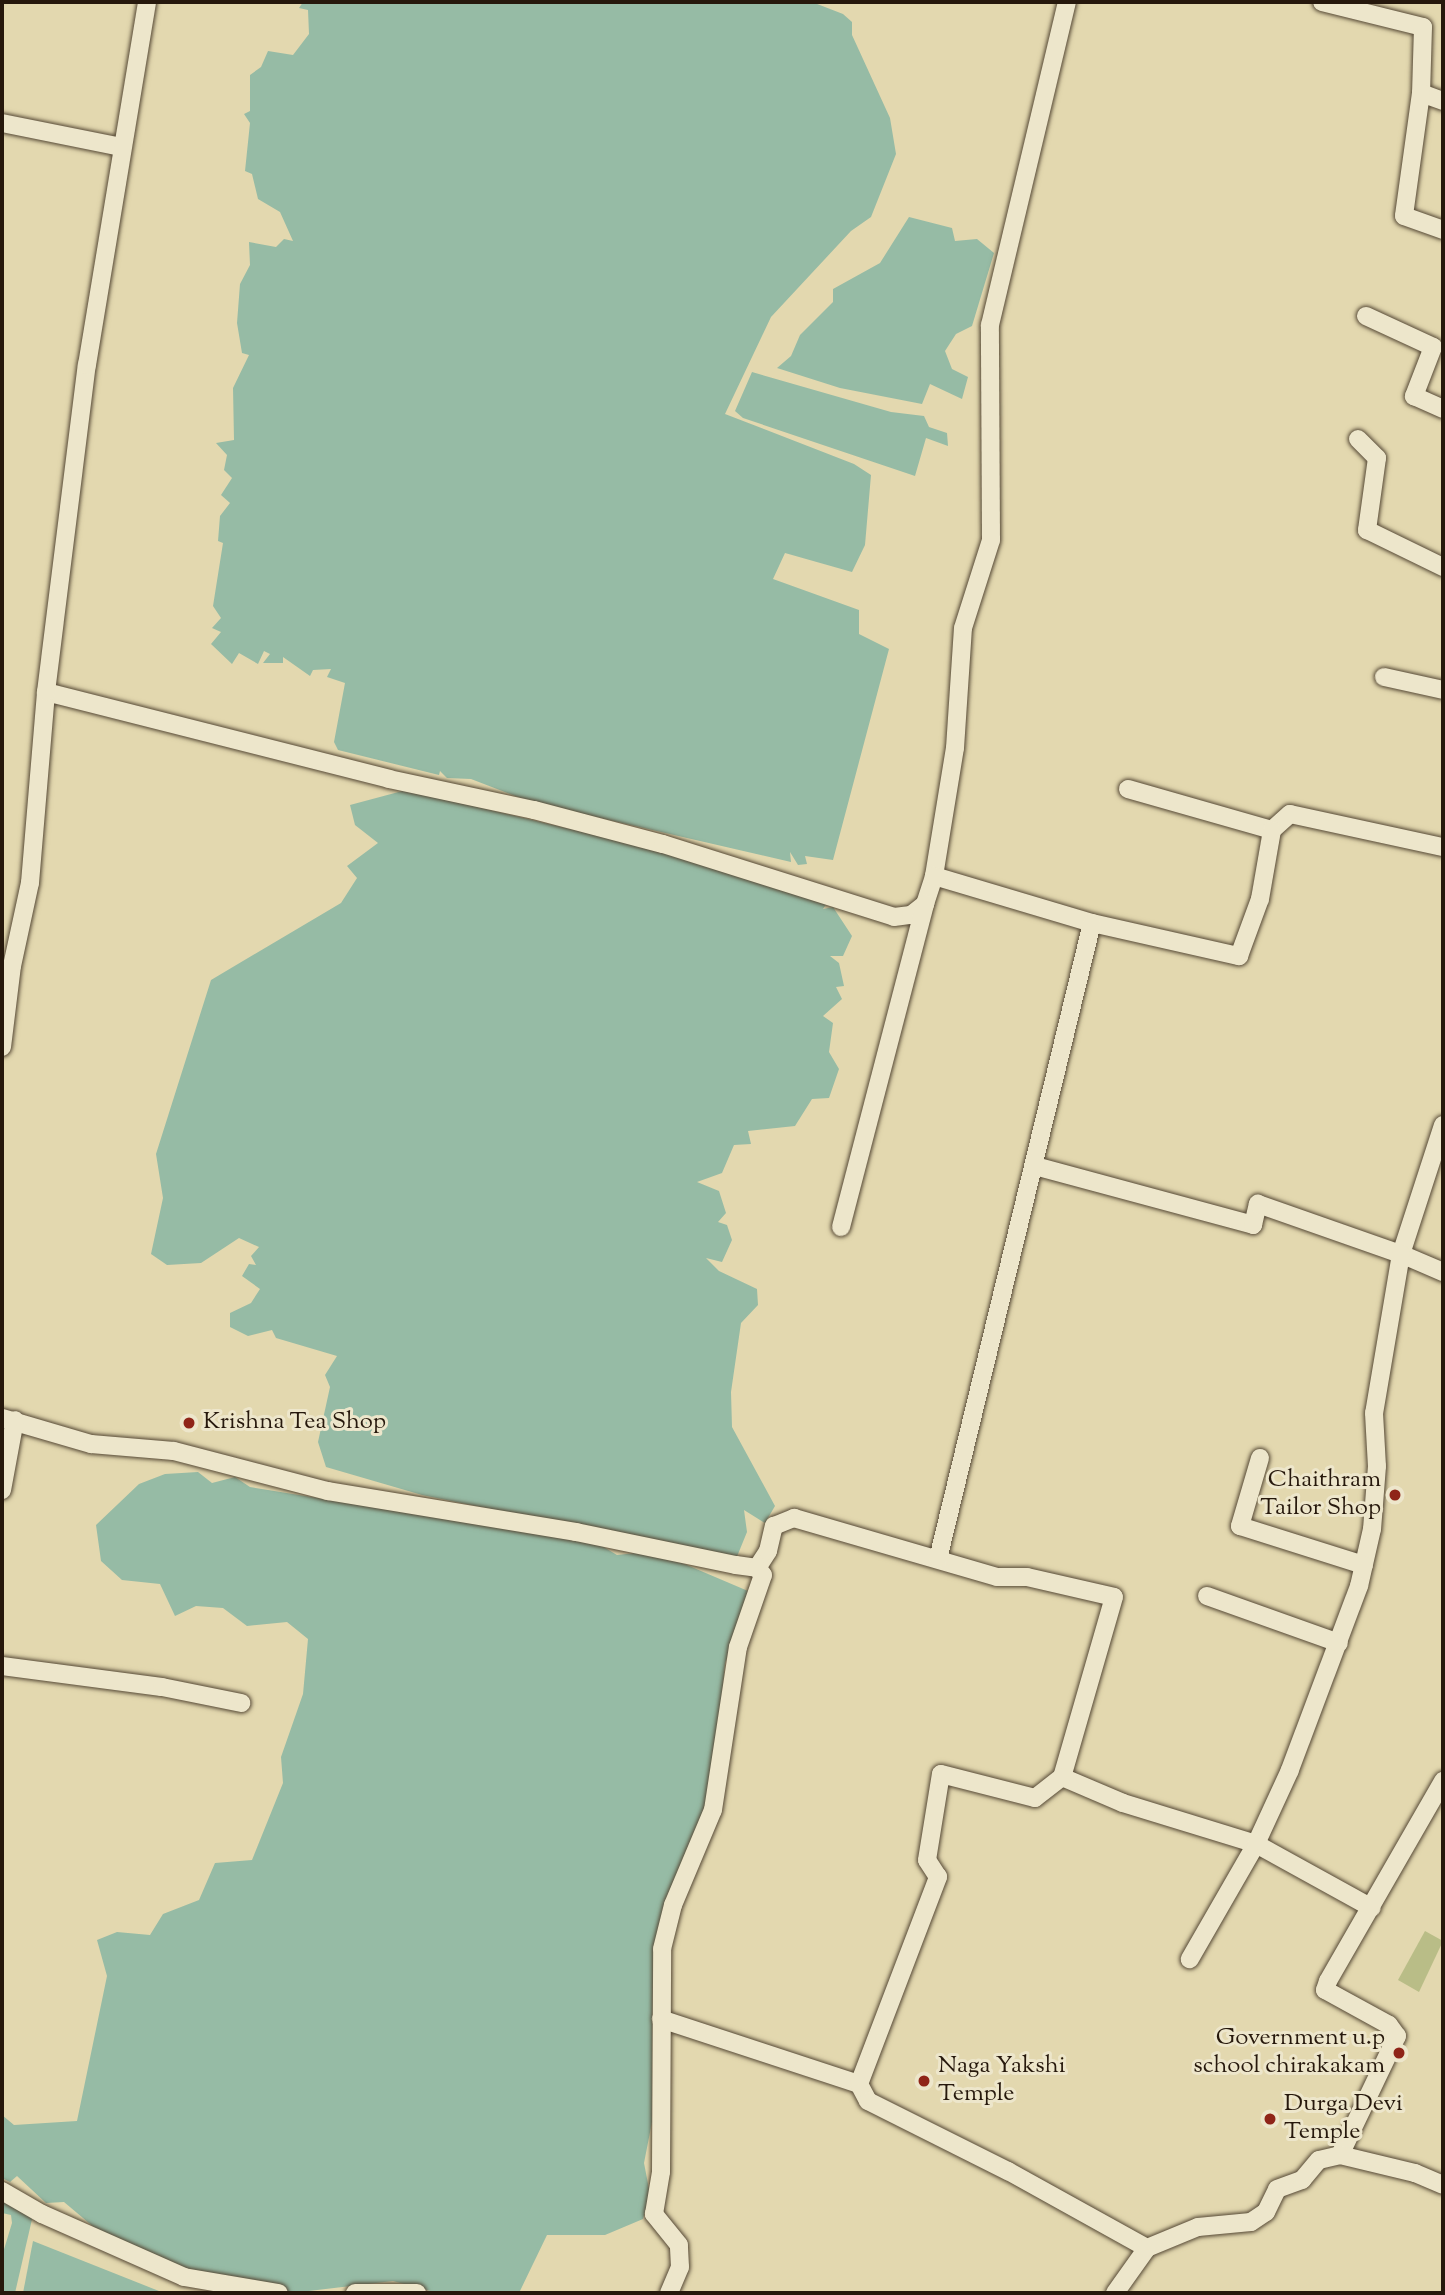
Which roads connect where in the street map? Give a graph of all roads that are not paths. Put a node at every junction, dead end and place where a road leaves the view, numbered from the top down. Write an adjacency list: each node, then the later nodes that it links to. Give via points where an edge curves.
1 (147, 2): 7 (street)
2 (1322, 2): 4 (street, via 1423,27)
3 (1066, 10): 19 (street, via 990,325 991,540 964,628 955,748)
4 (1421, 93): 5 (street); 8 (street, via 1404,216)
5 (1443, 101)
6 (2, 123): 7 (street)
7 (121, 148): 15 (street, via 87,365)
8 (1443, 230)
9 (1366, 316): 10 (street, via 1433,347 1414,396)
10 (1443, 409)
11 (1358, 439): 12 (street, via 1377,458 1367,530)
12 (1443, 566)
13 (1384, 677): 14 (street)
14 (1443, 690)
15 (46, 692): 20 (street, via 663,844 894,917 911,915); 22 (street, via 30,883 12,966)
16 (1128, 789): 17 (street)
17 (1272, 831): 18 (street, via 1290,814); 21 (street, via 1260,899 1239,956)
18 (1443, 847)
19 (934, 876): 20 (street); 21 (street)
20 (925, 904): 25 (street)
21 (1092, 923): 24 (street)
22 (2, 1048)
23 (1443, 1125): 26 (street)
24 (1035, 1166): 26 (street, via 1253,1225 1258,1204); 31 (street)
25 (841, 1227)
26 (1401, 1255): 27 (street); 32 (street, via 1374,1413 1377,1466)
27 (1443, 1272)
28 (8, 1419): 30 (street); 33 (street, via 91,1444 174,1451 328,1491)
29 (1260, 1458): 32 (street, via 1240,1526)
30 (2, 1490)
31 (938, 1559): 33 (street, via 794,1518 774,1526 768,1551); 38 (street, via 997,1577 1027,1577 1114,1597)
32 (1364, 1565): 35 (street)
33 (757, 1568): 44 (street, via 763,1575 738,1647 713,1810 673,1905 662,1949)
34 (1207, 1596): 35 (street)
35 (1339, 1643): 41 (street)
36 (2, 1666): 37 (street, via 162,1687)
37 (241, 1703)
38 (1062, 1777): 41 (street, via 1124,1803); 45 (street, via 1035,1798 941,1774 927,1860 938,1877)
39 (1443, 1781): 40 (street)
40 (1436, 1813): 42 (street)
41 (1256, 1844): 42 (street); 43 (street)
42 (1372, 1908): 46 (street, via 1325,1990 1389,2025 1397,2036)
43 (1190, 1959)
44 (661, 2019): 45 (street); 53 (street, via 661,2172 654,2214 679,2245 680,2267)
45 (859, 2084): 49 (street, via 868,2101)
46 (1340, 2155): 47 (street, via 1415,2173); 49 (street, via 1319,2160 1302,2180 1277,2189 1266,2212 1251,2222 1198,2227)
47 (1443, 2185)
48 (2, 2191): 50 (street, via 42,2214 184,2277)
49 (1147, 2248): 54 (street)
50 (279, 2293)
51 (355, 2293): 52 (street)
52 (417, 2293)
53 (669, 2293)
54 (1115, 2293)

